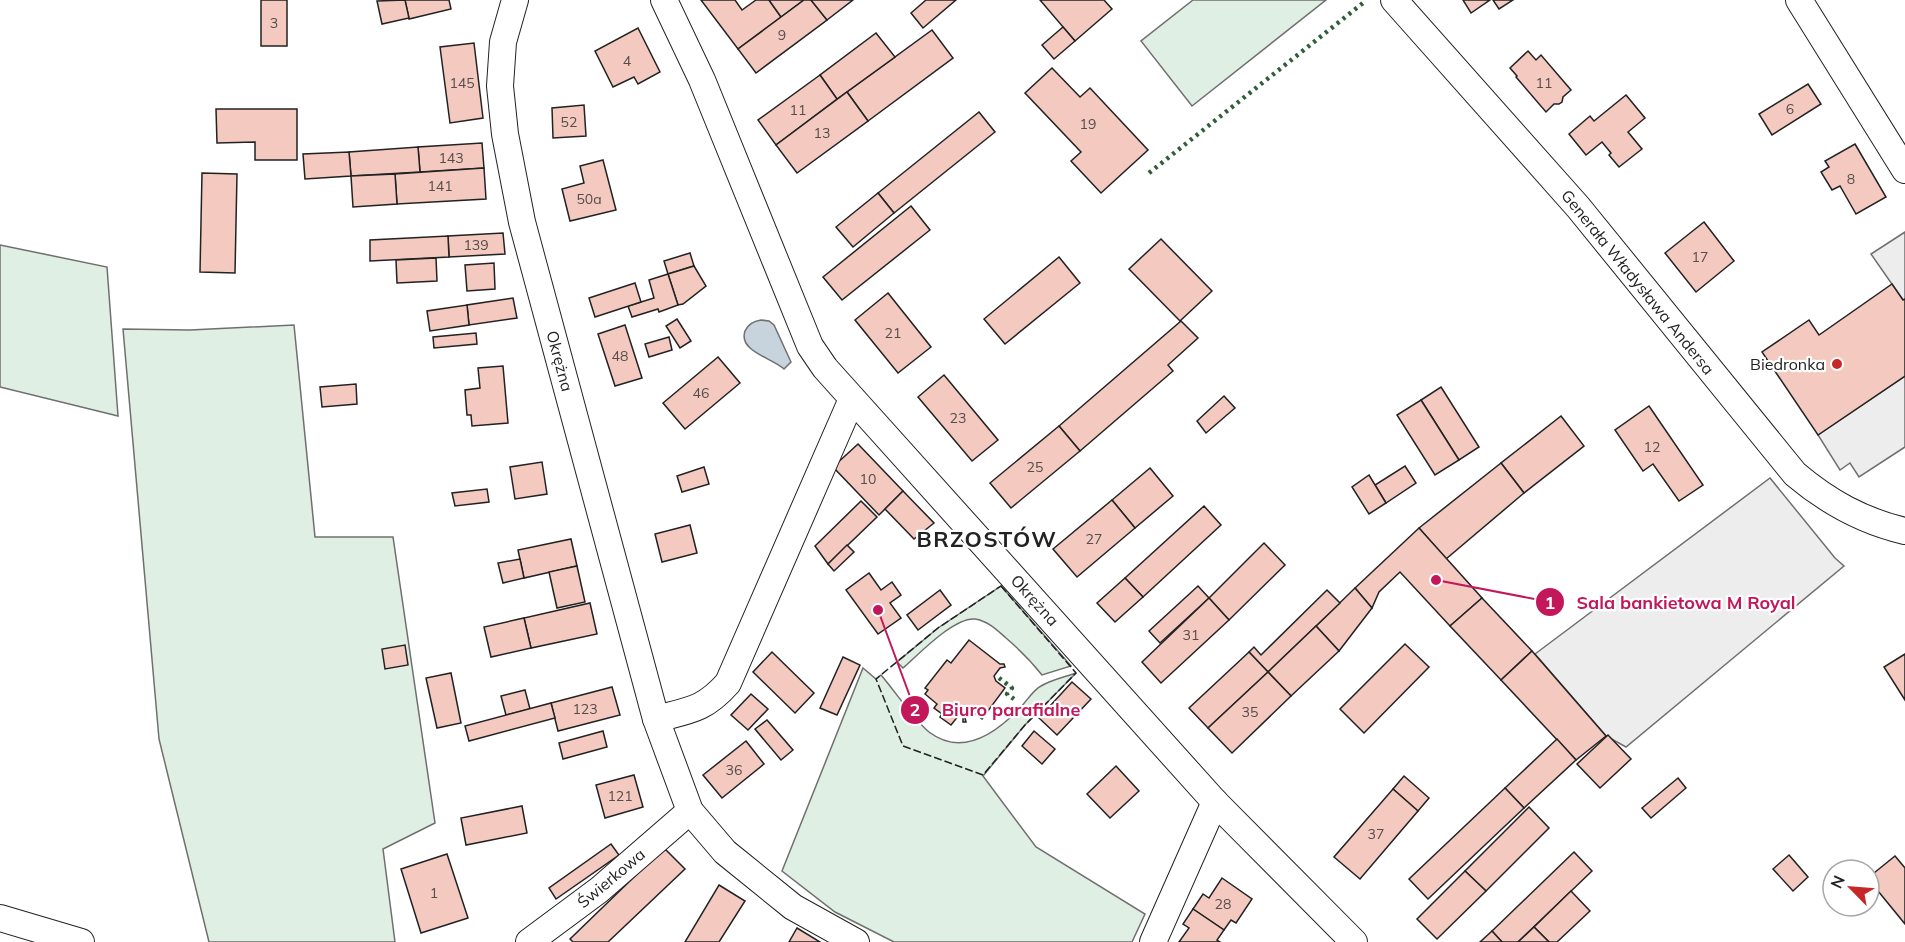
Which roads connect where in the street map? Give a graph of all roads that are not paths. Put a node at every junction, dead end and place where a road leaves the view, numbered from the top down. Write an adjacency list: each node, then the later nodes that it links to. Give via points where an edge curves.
1 (515, 0): 8 (street, Okrężna, via 504,42 500,86 522,222)
2 (664, 0): 6 (street, Okrężna, via 702,80 810,346)
3 (1394, 0): 7 (street, Generała Władysława Andersa, via 1578,207 1795,474 1841,508 1879,525)
4 (1799, 0): 5 (street)
5 (1905, 170)
6 (852, 399): 8 (street, via 728,683 713,699 695,708); 9 (street, Okrężna)
7 (1905, 531)
8 (656, 719): 10 (street, Okrężna)
9 (1215, 802): 15 (street); 16 (street, Okrężna)
10 (690, 811): 13 (street, Świerkowa, via 599,890); 14 (street, Okrężna, via 725,852 757,879 793,907)
11 (0, 918): 12 (street)
12 (81, 942)
13 (529, 942)
14 (856, 942)
15 (1154, 942)
16 (1354, 942)

